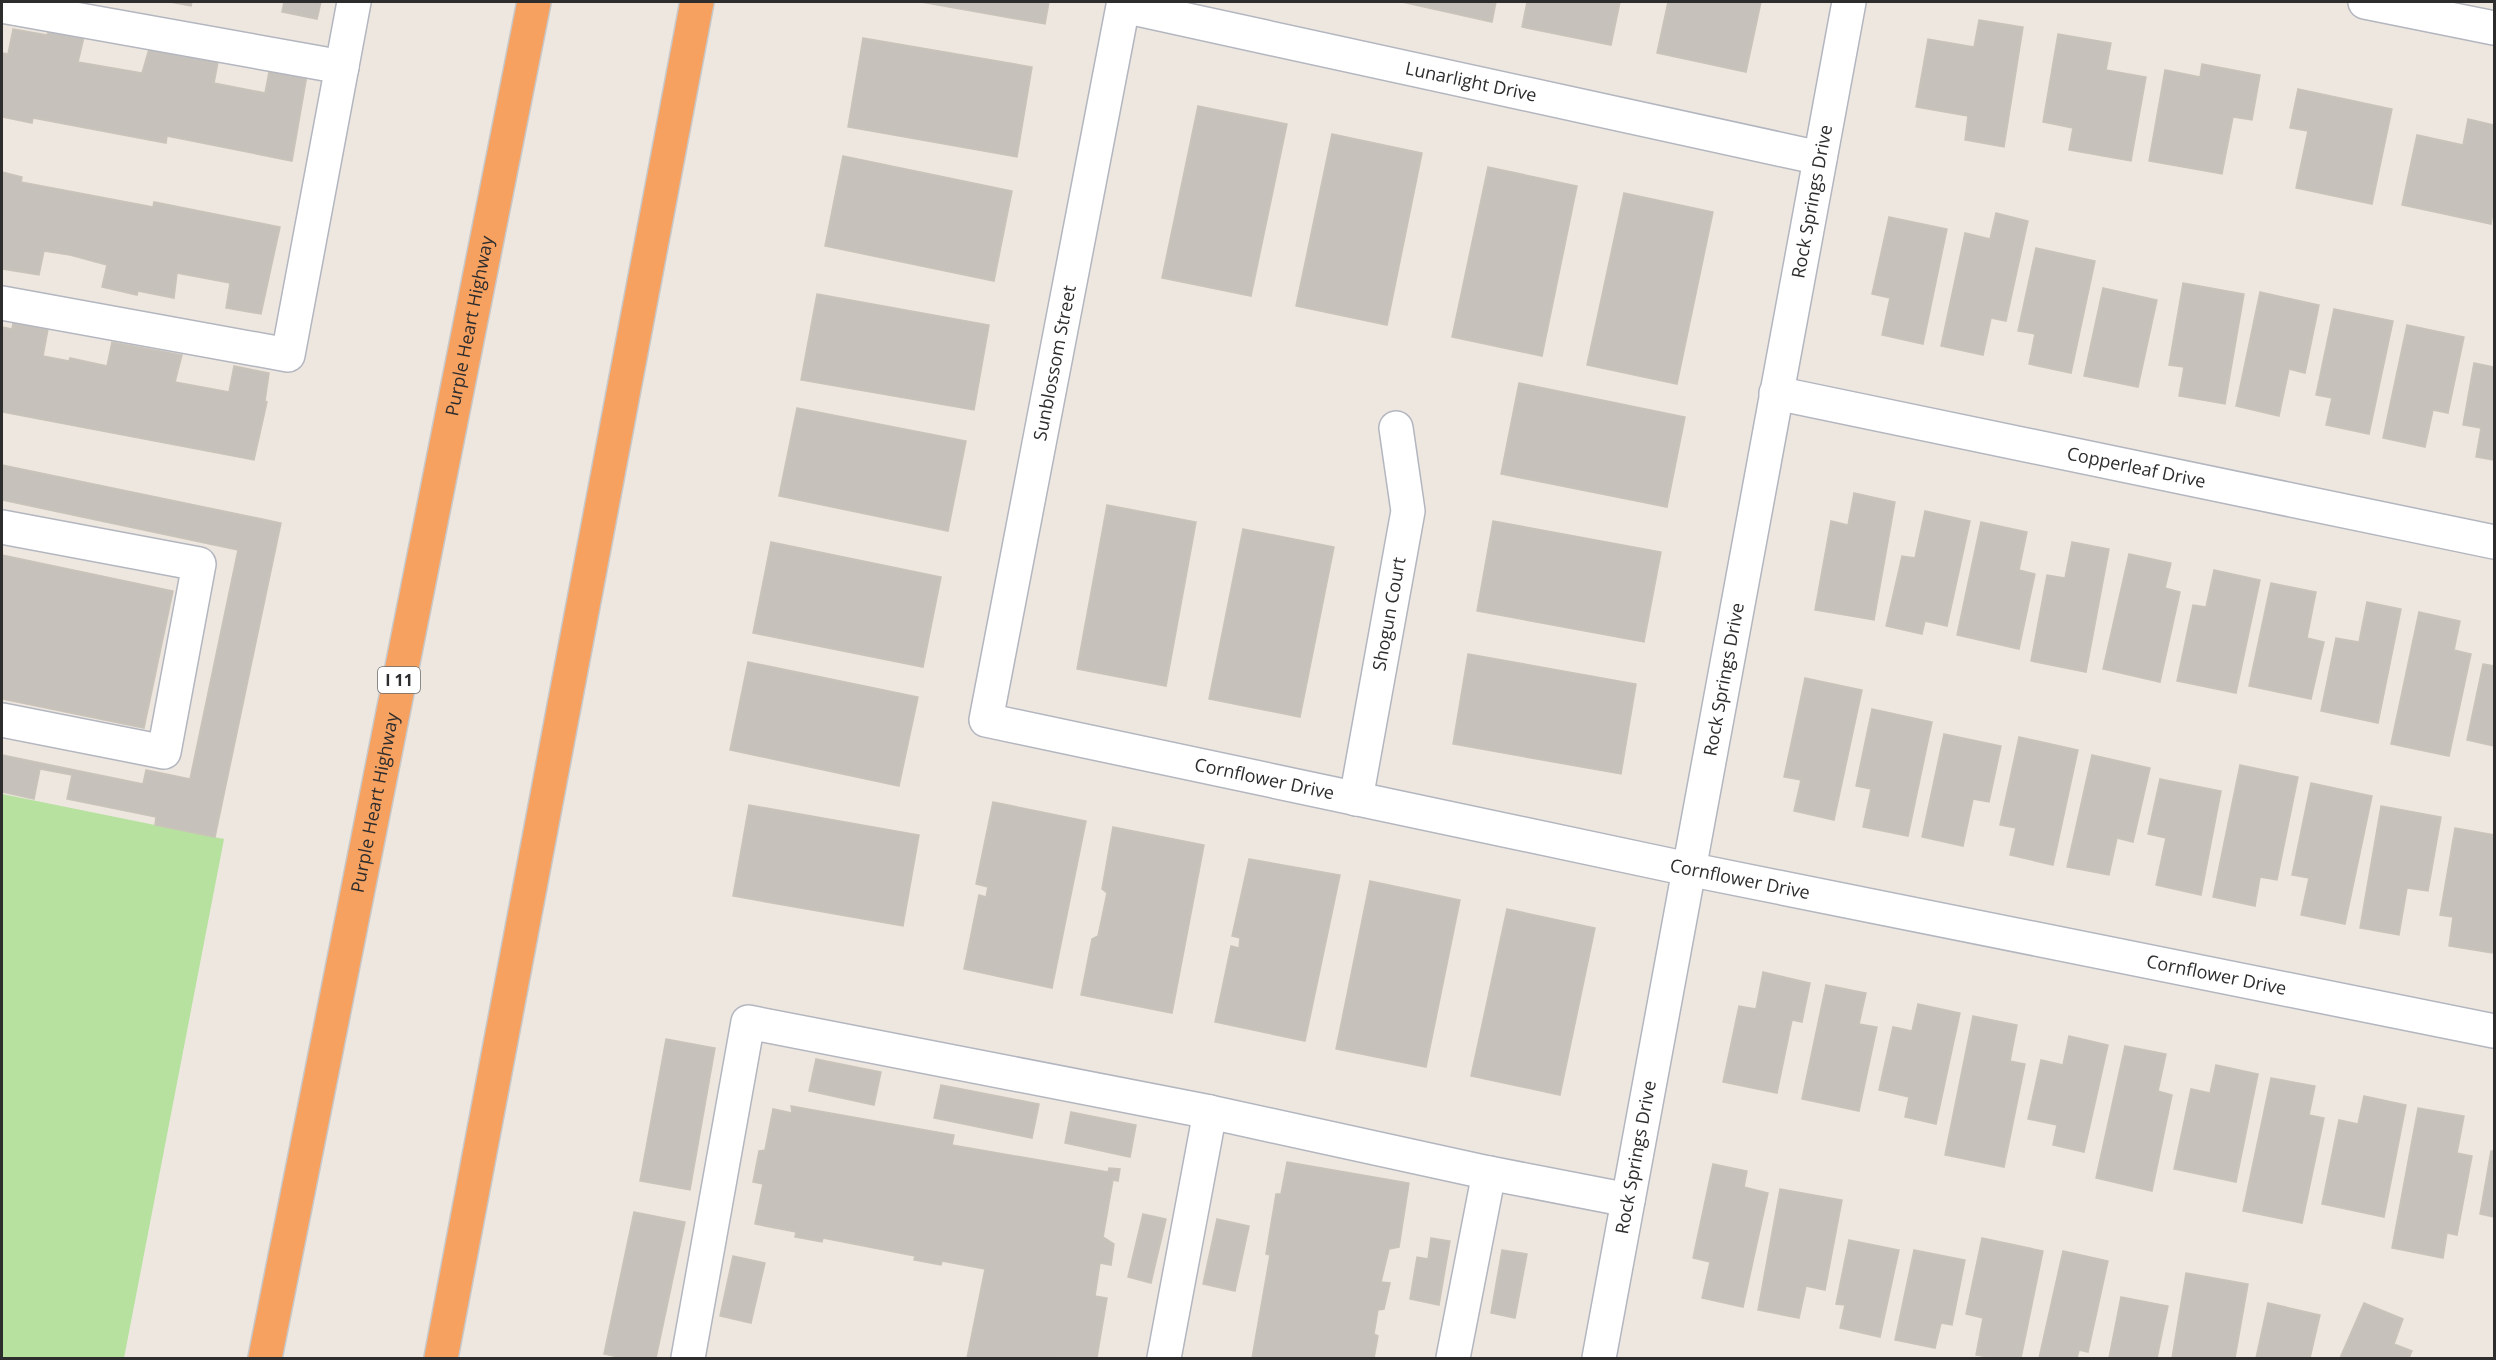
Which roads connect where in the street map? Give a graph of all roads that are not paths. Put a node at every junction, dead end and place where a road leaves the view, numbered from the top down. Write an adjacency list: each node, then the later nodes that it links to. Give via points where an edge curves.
1 (354, 2): 9 (street)
2 (534, 2): 25 (highway, Purple Heart Highway / I 11)
3 (697, 2): 26 (highway)
4 (1849, 2): 10 (street, Rock Springs Drive)
5 (2365, 2): 8 (street)
6 (2, 6): 9 (street)
7 (1123, 6): 10 (street, Lunarlight Drive); 17 (street, Sunblossom Street)
8 (2494, 28)
9 (342, 67): 11 (street, via 288,356)
10 (1820, 158): 12 (street, Rock Springs Drive)
11 (2, 303)
12 (1776, 393): 15 (street, Copperleaf Drive); 19 (street, Rock Springs Drive)
13 (1396, 428): 18 (street, Shogun Court, via 1408,511)
14 (2, 527): 16 (street, via 199,564 164,752)
15 (2494, 542)
16 (2, 720)
17 (986, 720): 18 (street, Cornflower Drive)
18 (1356, 799): 19 (street, Cornflower Drive)
19 (1688, 869): 20 (street, Cornflower Drive); 23 (street, Rock Springs Drive)
20 (2494, 1031)
21 (1210, 1112): 22 (street); 27 (street, via 748,1022); 28 (street)
22 (1489, 1173): 23 (street); 29 (street)
23 (1628, 1200): 24 (street, Rock Springs Drive)
24 (1603, 1358)
25 (265, 1359)
26 (441, 1359)
27 (688, 1359)
28 (1164, 1359)
29 (1453, 1359)

